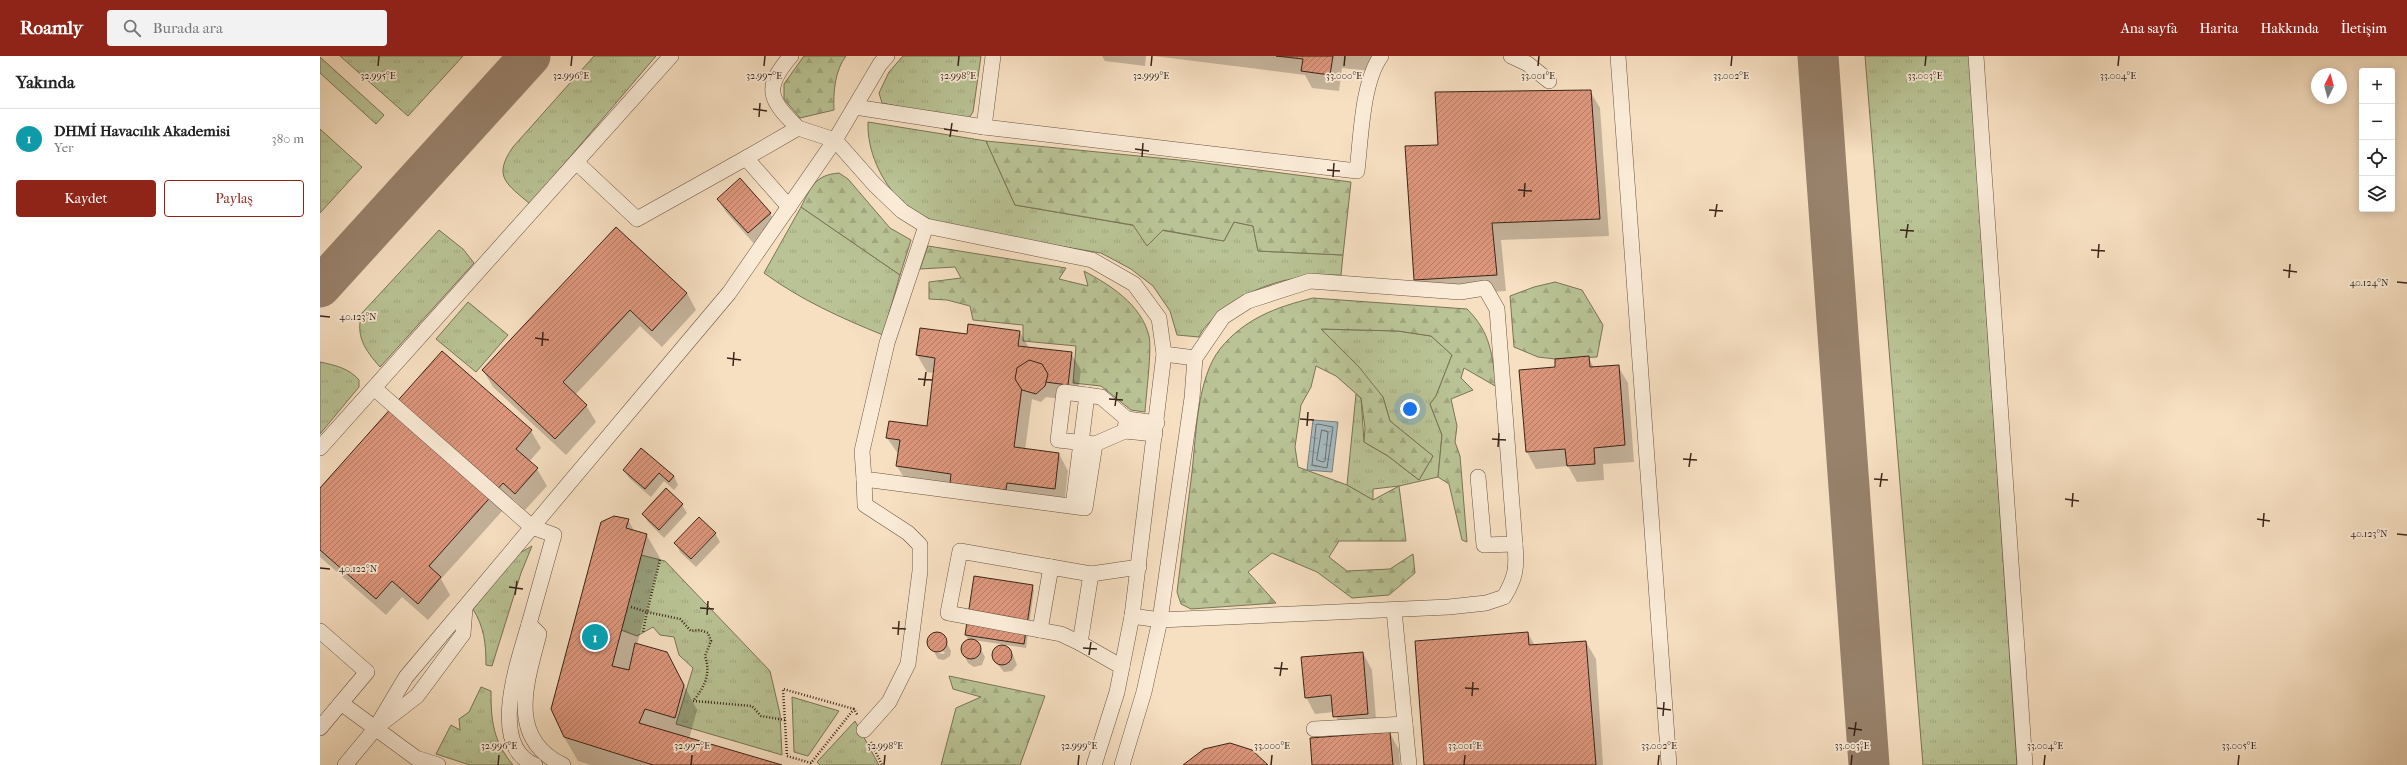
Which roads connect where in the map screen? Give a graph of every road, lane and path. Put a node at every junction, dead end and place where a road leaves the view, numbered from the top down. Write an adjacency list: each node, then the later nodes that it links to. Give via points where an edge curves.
1 (671, 56): 15 (street)
2 (791, 56): 12 (street, via 776,74 772,92 779,109)
3 (887, 56): 10 (street)
4 (993, 56): 11 (street)
5 (1380, 56): 11 (street, via 1373,66 1368,84 1357,171)
6 (1511, 56): 9 (street, via 1528,64)
7 (1618, 56): 62 (street)
8 (1976, 56): 63 (street)
9 (1549, 81)
10 (855, 107): 11 (street); 13 (street)
11 (984, 127)
12 (798, 128): 13 (street); 14 (street)
13 (835, 140): 16 (street); 17 (street, via 902,211)
14 (746, 158): 15 (street, via 637,219); 16 (street)
15 (576, 162): 20 (street)
16 (789, 207): 28 (street, via 730,293)
17 (926, 226): 18 (street, via 1092,260 1134,284 1159,318); 27 (street, via 887,343 862,452)
18 (1164, 354): 19 (street); 23 (street)
19 (1195, 358): 29 (street, via 1223,317 1248,301 1310,281 1460,292 1485,288 1497,309); 39 (street, via 1192,398)
20 (374, 388): 25 (street); 28 (street)
21 (1088, 395): 22 (street, via 1101,397); 24 (street); 24 (street, via 1064,392 1058,440)
22 (1126, 425): 23 (street); 24 (street)
23 (1156, 429): 32 (street)
24 (1088, 443): 27 (street, via 1072,506)
25 (320, 448)
26 (1478, 477): 29 (street, via 1484,545)
27 (864, 479): 51 (street, via 865,506 908,533 920,545 920,571 908,664 889,702)
28 (532, 527): 35 (street); 40 (street, via 554,535)
29 (1515, 544): 36 (street, via 1517,569 1504,597 1486,603)
30 (660, 560): 37 (path)
31 (1051, 567): 33 (street); 41 (street); 41 (street, via 960,551 948,613)
32 (1139, 568): 33 (street); 38 (street)
33 (1091, 574): 44 (street)
34 (631, 607): 37 (path)
35 (465, 608): 50 (street, via 406,677); 50 (street, via 463,634 417,696)
36 (1394, 610): 39 (street); 48 (street)
37 (648, 612): 43 (path); 47 (path, via 661,616 671,615 680,619 691,631 700,630 708,633 711,641 705,656 708,667 706,680 701,692 693,701 752,706 761,716)
38 (1132, 616): 39 (street); 45 (street)
39 (1160, 620): 60 (street, via 1144,692)
40 (529, 624): 53 (street, via 539,634 526,686 525,714 527,730); 54 (street, via 510,691 510,724 514,744 524,759)
41 (1040, 630): 44 (street, via 1061,634)
42 (320, 631): 46 (street, via 367,672)
43 (643, 632)
44 (1080, 643): 45 (street)
45 (1122, 667): 59 (street, via 1117,692)
46 (342, 703): 49 (street); 50 (street)
47 (785, 720): 55 (path, via 787,756); 55 (path, via 783,688 854,709)
48 (1405, 724): 52 (street); 61 (street)
49 (320, 728)
50 (375, 729): 56 (street); 57 (street, via 416,758)
51 (864, 730)
52 (1314, 730)
53 (541, 748): 54 (street); 58 (street)
54 (532, 764)
55 (811, 764)
56 (345, 765)
57 (438, 765)
58 (563, 765)
59 (1094, 765)
60 (1122, 765)
61 (1409, 765)
62 (1668, 765)
63 (2025, 765)

